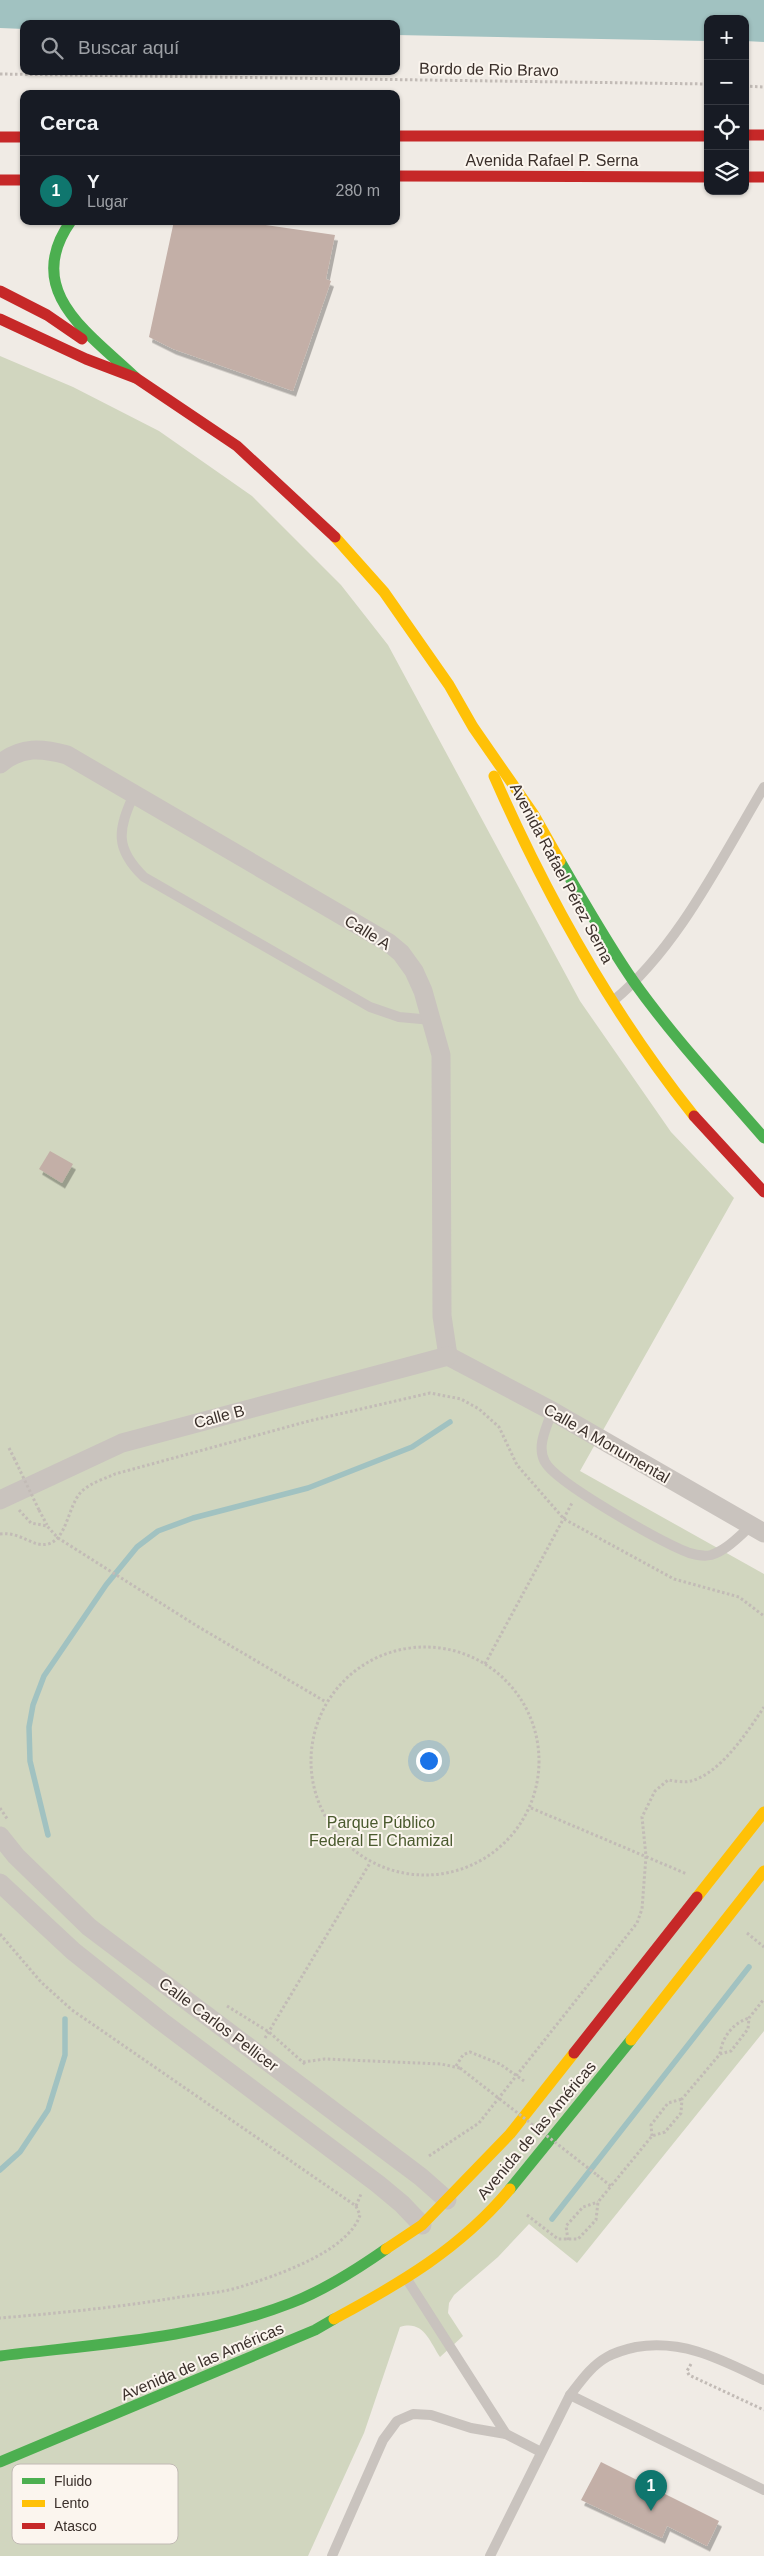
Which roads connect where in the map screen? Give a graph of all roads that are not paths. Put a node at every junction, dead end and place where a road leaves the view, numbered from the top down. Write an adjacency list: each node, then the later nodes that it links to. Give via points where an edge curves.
1 (400, 136): 2 (main road, Avenida Rafael P. Serna)
2 (704, 136)
3 (749, 136): 4 (main road)
4 (764, 136)
5 (0, 137): 6 (main road)
6 (20, 137)
7 (400, 176): 8 (main road, Avenida Rafael P. Serna)
8 (704, 177)
9 (749, 177): 10 (main road)
10 (764, 177)
11 (0, 180): 12 (main road)
12 (20, 180)
13 (69, 225): 16 (main road, via 57,244 53,261 53,277 59,297)
14 (0, 291): 16 (main road, via 47,315)
15 (0, 319): 16 (main road, Avenida Rafael Pérez Serna)
16 (136, 378): 17 (main road, Avenida Rafael Pérez Serna, via 237,446 326,527 384,592 449,686)
17 (473, 727): 21 (main road, Avenida Rafael Pérez Serna, via 534,815 605,938); 22 (main road, Avenida Rafael Pérez Serna, via 512,820 573,937)
18 (0, 764): 20 (street, Calle A, via 24,750 45,749 67,754)
19 (764, 787): 21 (lane, via 682,923)
20 (134, 794): 23 (street, Calle A, via 389,943 414,971); 23 (lane, via 124,817 121,844 129,862 144,877 370,1006 399,1017)
21 (635, 983): 22 (lane); 24 (main road, Avenida Rafael Pérez Serna)
22 (613, 1001): 25 (main road, Avenida Rafael Pérez Serna, via 640,1044 694,1115)
23 (432, 1020): 26 (street, Calle A, via 441,1055 442,1316)
24 (764, 1138)
25 (764, 1192)
26 (448, 1356): 27 (street, Calle A Monumental); 28 (street, Calle B, via 122,1443)
27 (552, 1411): 29 (street, Calle A Monumental); 29 (lane, via 542,1441 545,1463 555,1475 578,1491 683,1551 696,1555 711,1555)
28 (5, 1498)
29 (757, 1530)
30 (764, 1812): 34 (main road, Avenida de las Américas, via 510,2134)
31 (5, 1829): 34 (street, Calle Carlos Pellicer, via 16,1856 89,1927 421,2177)
32 (764, 1871): 36 (main road, Avenida de las Américas, via 565,2124 498,2203 438,2258)
33 (0, 1883): 35 (street, Calle Carlos Pellicer, via 73,1951 378,2184)
34 (447, 2200): 35 (main road, Avenida de las Américas)
35 (422, 2225): 37 (main road, Avenida de las Américas, via 348,2276 291,2304 242,2320 175,2334)
36 (407, 2279): 40 (lane); 42 (main road, Avenida de las Américas, via 315,2330)
37 (0, 2356)
38 (764, 2380): 39 (lane, via 696,2349 648,2345 608,2356 587,2372)
39 (570, 2395): 41 (lane); 43 (lane)
40 (506, 2434): 41 (lane); 44 (lane, via 471,2428 431,2415 413,2414 397,2421 383,2440)
41 (542, 2452): 45 (lane)
42 (0, 2462)
43 (764, 2490)
44 (332, 2556)
45 (490, 2556)

